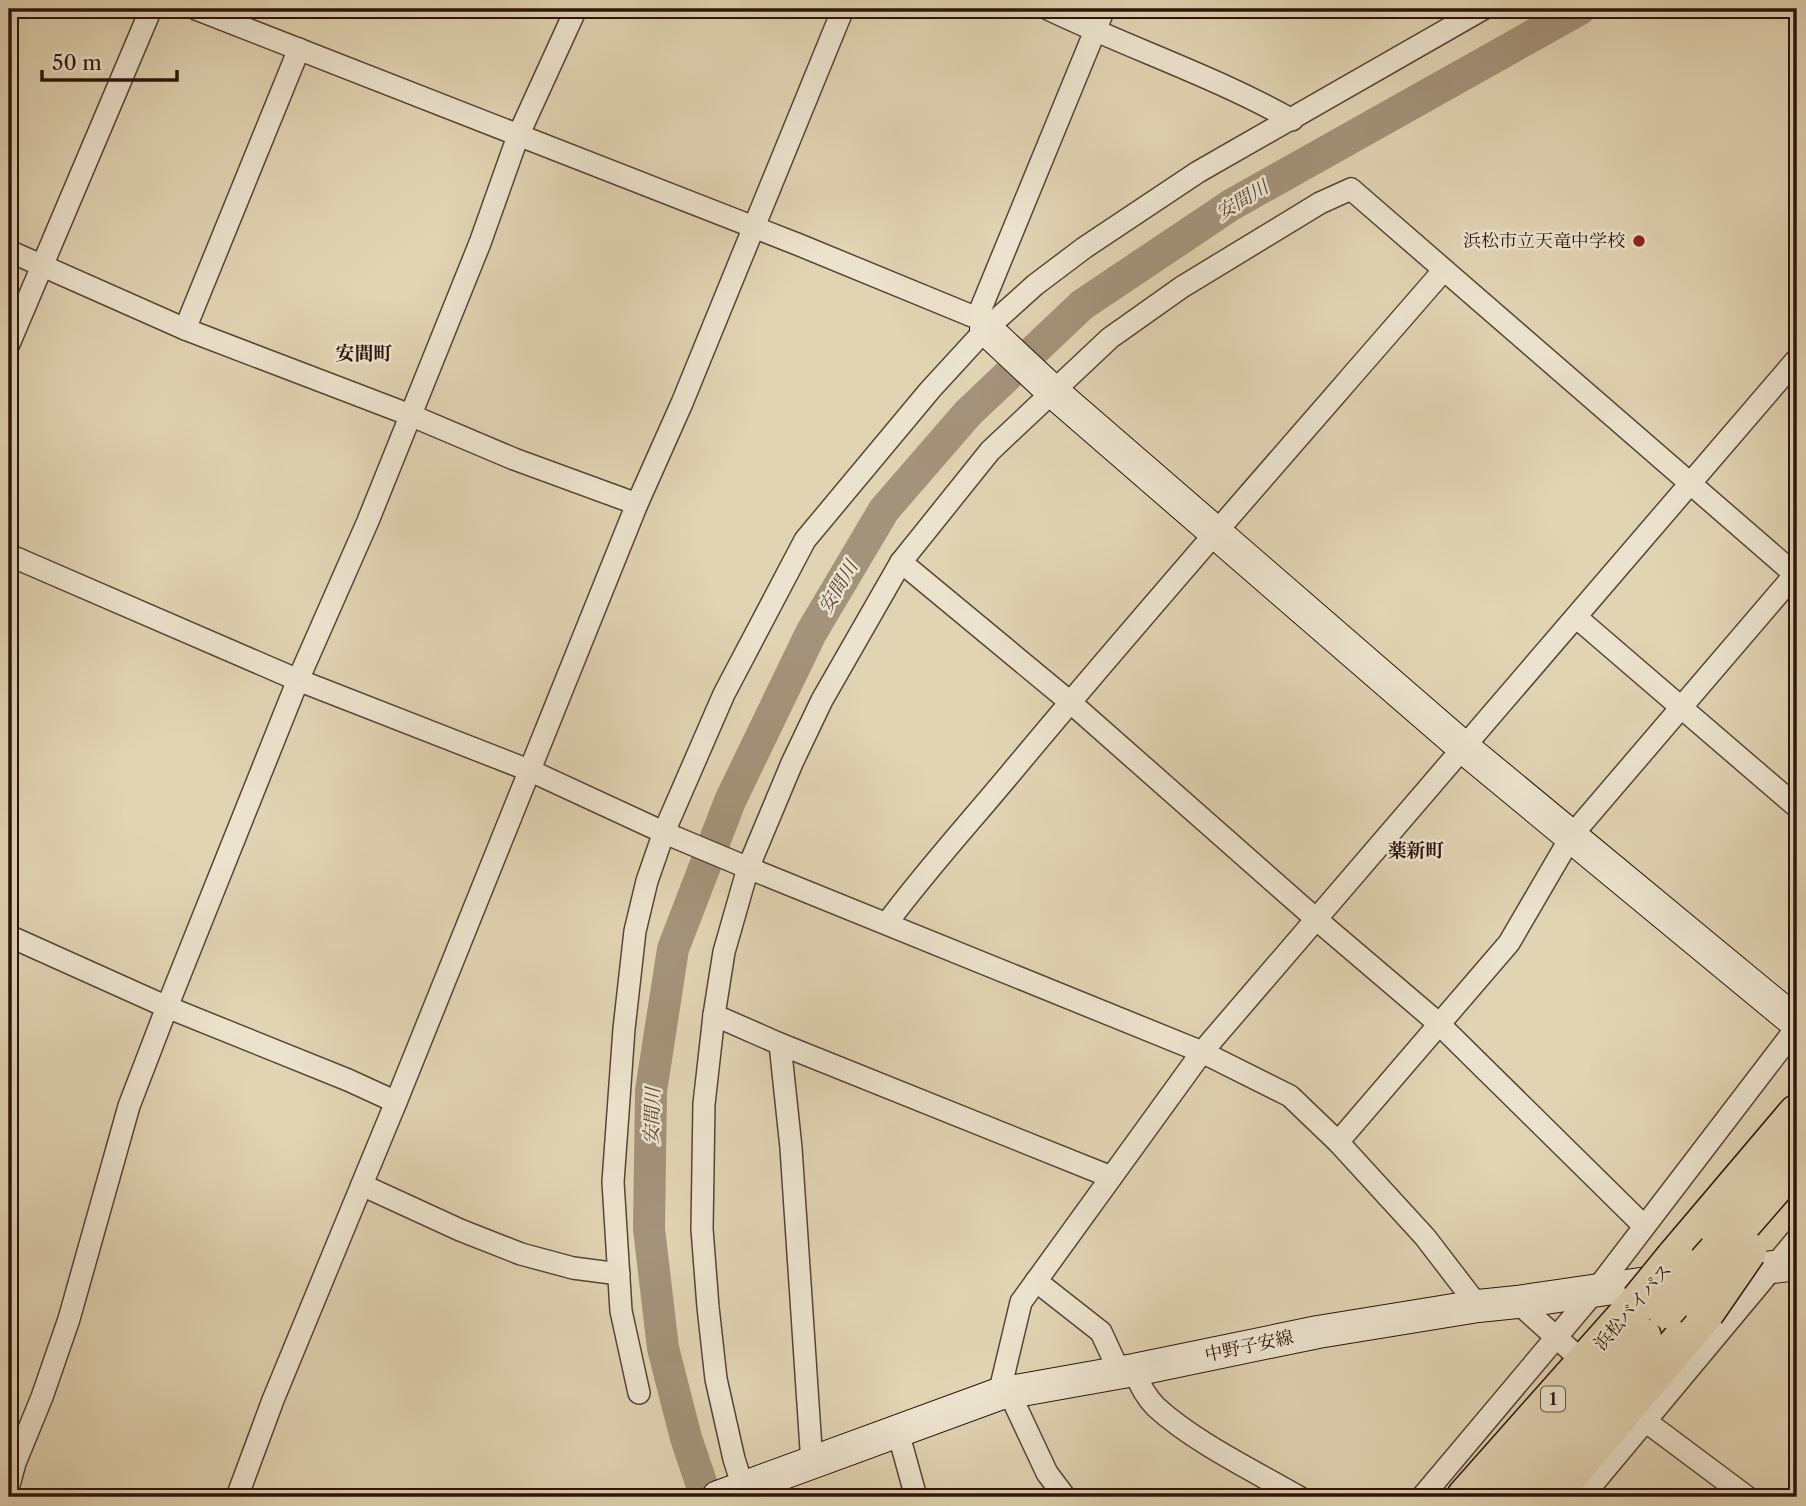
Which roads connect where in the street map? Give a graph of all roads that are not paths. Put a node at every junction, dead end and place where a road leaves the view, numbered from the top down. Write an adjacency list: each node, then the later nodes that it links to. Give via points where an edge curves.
1 (151, 9): 14 (street)
2 (196, 9): 9 (street)
3 (576, 9): 11 (street)
4 (843, 9): 12 (street)
5 (1048, 9): 8 (street)
6 (1104, 9): 8 (street)
7 (1483, 9): 10 (street)
8 (1094, 31): 10 (street, via 1246,94); 16 (street)
9 (299, 49): 11 (street); 17 (street)
10 (1292, 120): 16 (street, via 1198,172 1084,248)
11 (518, 136): 12 (street); 21 (street)
12 (754, 227): 16 (street); 23 (street)
13 (9, 251): 14 (street)
14 (43, 265): 17 (street); 18 (street)
15 (1443, 271): 20 (street, via 1351,189 1182,287 1110,338); 22 (street); 24 (street)
16 (984, 325): 20 (street); 35 (street, via 805,540 724,694)
17 (185, 329): 21 (street)
18 (9, 344)
19 (1797, 359): 22 (street)
20 (1052, 391): 24 (street); 26 (street, via 990,451)
21 (410, 415): 23 (street); 29 (street)
22 (1689, 483): 27 (street); 28 (street)
23 (637, 504): 33 (street)
24 (1216, 534): 30 (street); 32 (street)
25 (9, 555): 29 (street)
26 (901, 562): 30 (street); 37 (street, via 822,700)
27 (1797, 574): 31 (street)
28 (1576, 617): 31 (street); 32 (street)
29 (298, 680): 33 (street); 41 (street)
30 (1070, 702): 38 (street); 39 (street)
31 (1681, 707): 34 (street); 36 (street)
32 (1463, 747): 36 (street); 38 (street)
33 (531, 771): 35 (street); 48 (street)
34 (1797, 807)
35 (664, 833): 37 (street); 59 (street, via 635,931 624,1029 613,1182)
36 (1572, 835): 43 (street, via 1509,943); 44 (street)
37 (747, 868): 39 (street); 42 (street, via 724,952)
38 (1316, 919): 43 (street); 46 (street)
39 (887, 923): 46 (street)
40 (9, 936): 41 (street)
41 (167, 1007): 48 (street); 73 (street, via 130,1106 69,1319)
42 (714, 1015): 45 (street); 74 (street, via 704,1104 702,1229 716,1379 734,1459)
43 (1438, 1023): 50 (street); 56 (street)
44 (1797, 1025): 56 (street)
45 (780, 1044): 52 (street); 72 (street)
46 (1202, 1052): 50 (street, via 1290,1096); 52 (street)
47 (1797, 1091): 55 (highway, 1)
48 (396, 1102): 53 (street)
49 (1797, 1114): 55 (highway, 浜松バイパス / 1)
50 (1338, 1142): 64 (street, via 1425,1237)
51 (1797, 1160): 58 (highway, 浜松バイパス / 1)
52 (1111, 1177): 60 (street)
53 (362, 1185): 59 (street, via 521,1254); 75 (street)
54 (1797, 1189): 58 (highway, 1)
55 (1721, 1203): 63 (highway, 浜松バイパス / 1, bridge, via 1675,1258)
56 (1643, 1225): 61 (street)
57 (1797, 1239): 58 (street)
58 (1759, 1258): 61 (street, 中野子安線); 63 (highway, 浜松バイパス / 1, bridge); 70 (street); 82 (highway, 1, bridge, via 1705,1312)
59 (619, 1274): 68 (street, via 621,1311)
60 (1036, 1280): 67 (street, via 1101,1332); 69 (street, via 1021,1302)
61 (1596, 1290): 62 (street, 中野子安線); 65 (street)
62 (1517, 1302): 64 (street, 中野子安線); 65 (street)
63 (1653, 1305): 80 (highway, 浜松バイパス / 1); 81 (highway, 浜松バイパス / 1)
64 (1478, 1306): 67 (street, 中野子安線)
65 (1557, 1336): 66 (street); 79 (street)
66 (1577, 1356)
67 (1126, 1371): 69 (street, 中野子安線); 78 (street, via 1155,1406 1183,1428)
68 (639, 1393)
69 (1004, 1393): 71 (street, 中野子安線); 77 (street, via 1047,1474)
70 (1640, 1417): 83 (street); 84 (street)
71 (898, 1432): 72 (street, 中野子安線); 76 (street)
72 (812, 1464): 74 (street, 中野子安線)
73 (9, 1485)
74 (736, 1494)
75 (237, 1497)
76 (915, 1497)
77 (1066, 1497)
78 (1299, 1497)
79 (1422, 1497)
80 (1466, 1497)
81 (1506, 1497)
82 (1550, 1497)
83 (1582, 1497)
84 (1747, 1497)

